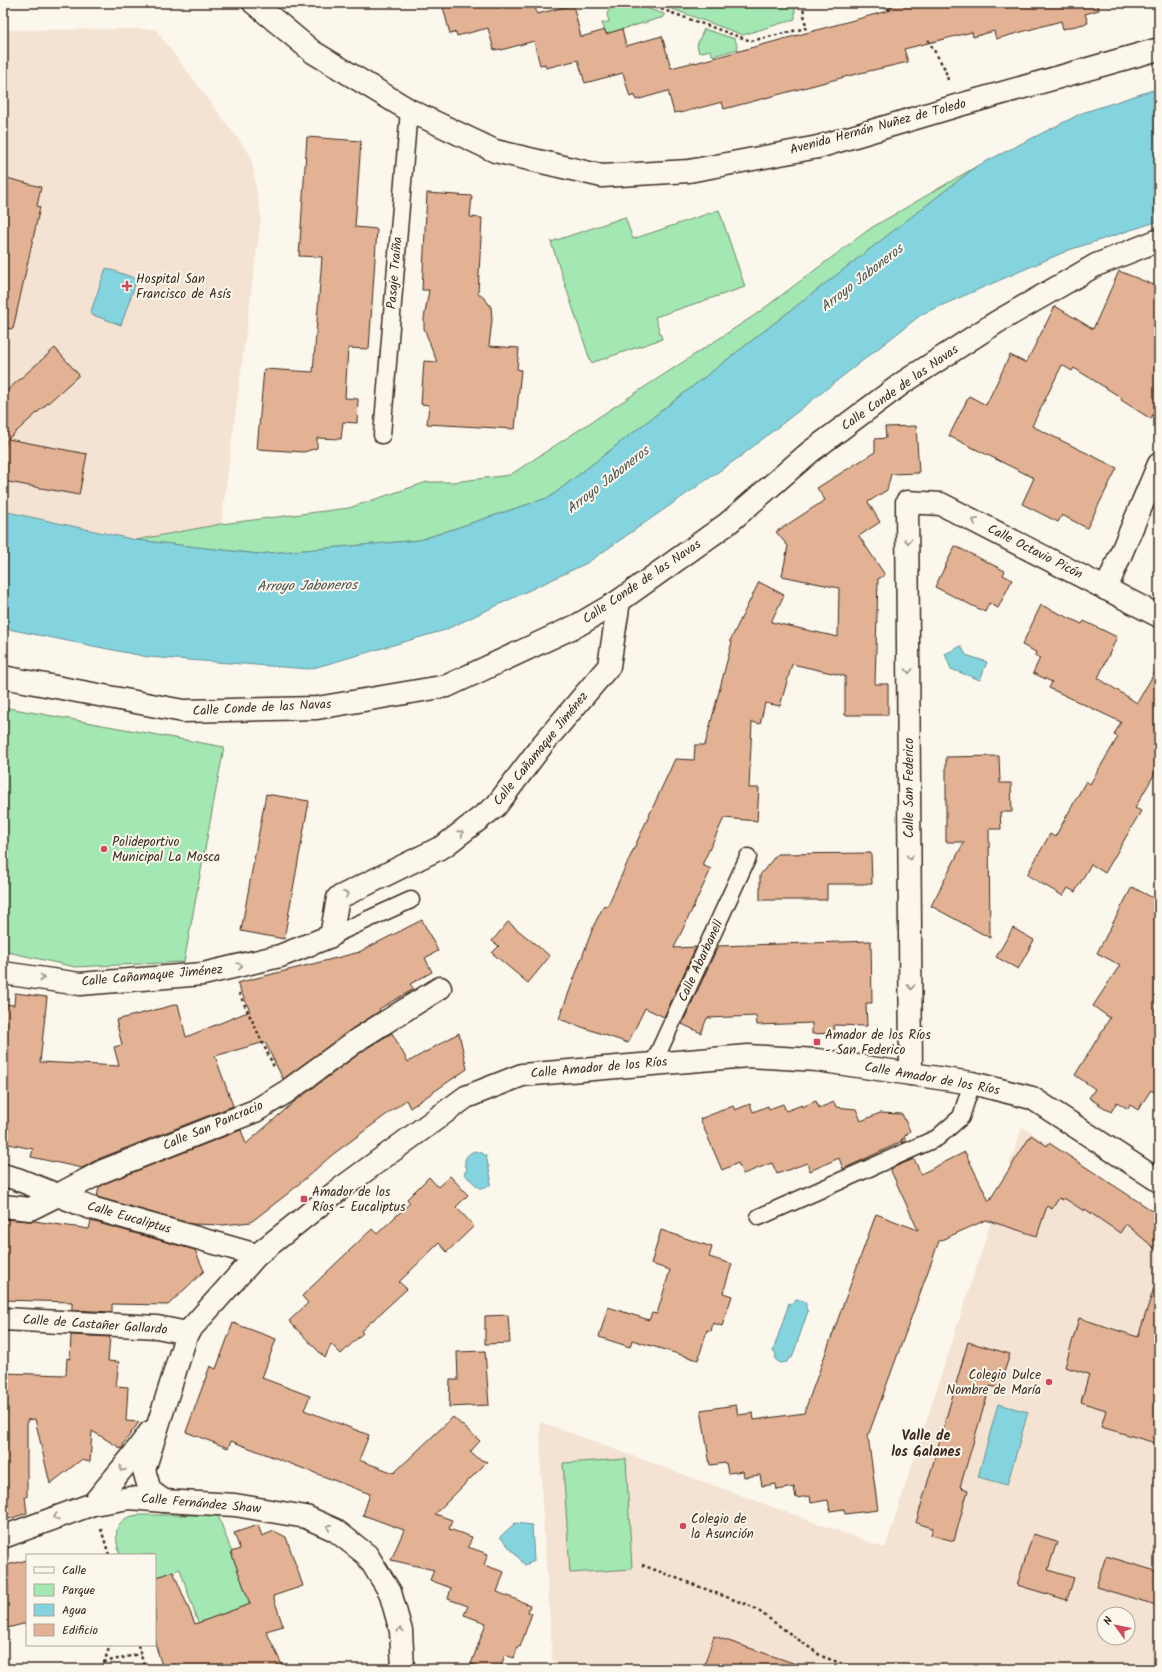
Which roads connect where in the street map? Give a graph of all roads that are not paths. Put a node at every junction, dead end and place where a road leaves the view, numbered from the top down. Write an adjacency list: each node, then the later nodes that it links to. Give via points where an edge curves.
1 (254, 3): 3 (street, Avenida Hernán Nuñez de Toledo, via 313,52)
2 (1159, 50): 3 (street, Avenida Hernán Nuñez de Toledo, via 818,147 689,171 602,176 495,151)
3 (409, 110): 5 (lane, Pasaje Traíña)
4 (1159, 240): 9 (street, Calle Conde de las Navas, via 1096,265 997,322 904,382 810,452 727,524)
5 (382, 436)
6 (1159, 464): 8 (street)
7 (907, 502): 8 (street, Calle Octavio Picón, one-way to 7, via 941,504); 18 (street, Calle San Federico, one-way to 18)
8 (1106, 589): 10 (street, Calle Octavio Picón)
9 (618, 601): 11 (street, Calle Conde de las Navas, via 578,625 447,686 316,708 183,711); 14 (street, Calle Cañamaque Jiménez, one-way to 9, via 338,898 444,846 496,806 542,745 609,666)
10 (1159, 616)
11 (3, 677)
12 (748, 857): 17 (lane, Calle Abarbanell)
13 (411, 900): 14 (lane)
14 (331, 936): 15 (street, Calle Cañamaque Jiménez, one-way to 14, via 80,984 203,974 280,956)
15 (3, 973)
16 (440, 988): 22 (street, Calle San Pancracio, via 360,1038 286,1092 255,1111 103,1170)
17 (653, 1064): 18 (street, Calle Amador de los Ríos, via 748,1056 817,1060); 25 (street, Calle Amador de los Ríos, via 522,1075 466,1097 336,1192)
18 (911, 1074): 19 (street, Calle Amador de los Ríos)
19 (972, 1083): 21 (street, Calle Amador de los Ríos, via 1032,1098); 24 (lane, via 961,1117 937,1138)
20 (3, 1175): 22 (street, Calle Eucaliptus)
21 (1159, 1181)
22 (58, 1195): 23 (street, Calle San Pancracio, via 30,1209); 25 (street, Calle Eucaliptus, via 88,1208)
23 (3, 1206)
24 (760, 1217)
25 (256, 1255): 27 (street, Calle Amador de los Ríos)
26 (3, 1320): 27 (street, Calle de Castañer Gallardo, via 157,1327)
27 (187, 1333): 28 (street, Calle Amador de los Ríos)
28 (162, 1414): 29 (street, Calle Amador de los Ríos, via 144,1470 150,1491); 30 (street, Calle Amador de los Ríos, one-way to 30, via 131,1458)
29 (164, 1502): 30 (street, Calle Fernández Shaw, via 130,1498); 32 (street, Calle Fernández Shaw, one-way to 29, via 401,1632 390,1592 367,1555 335,1530 306,1517 235,1505)
30 (93, 1504): 31 (street, Calle Fernández Shaw, one-way to 31)
31 (3, 1537)
32 (403, 1669)

